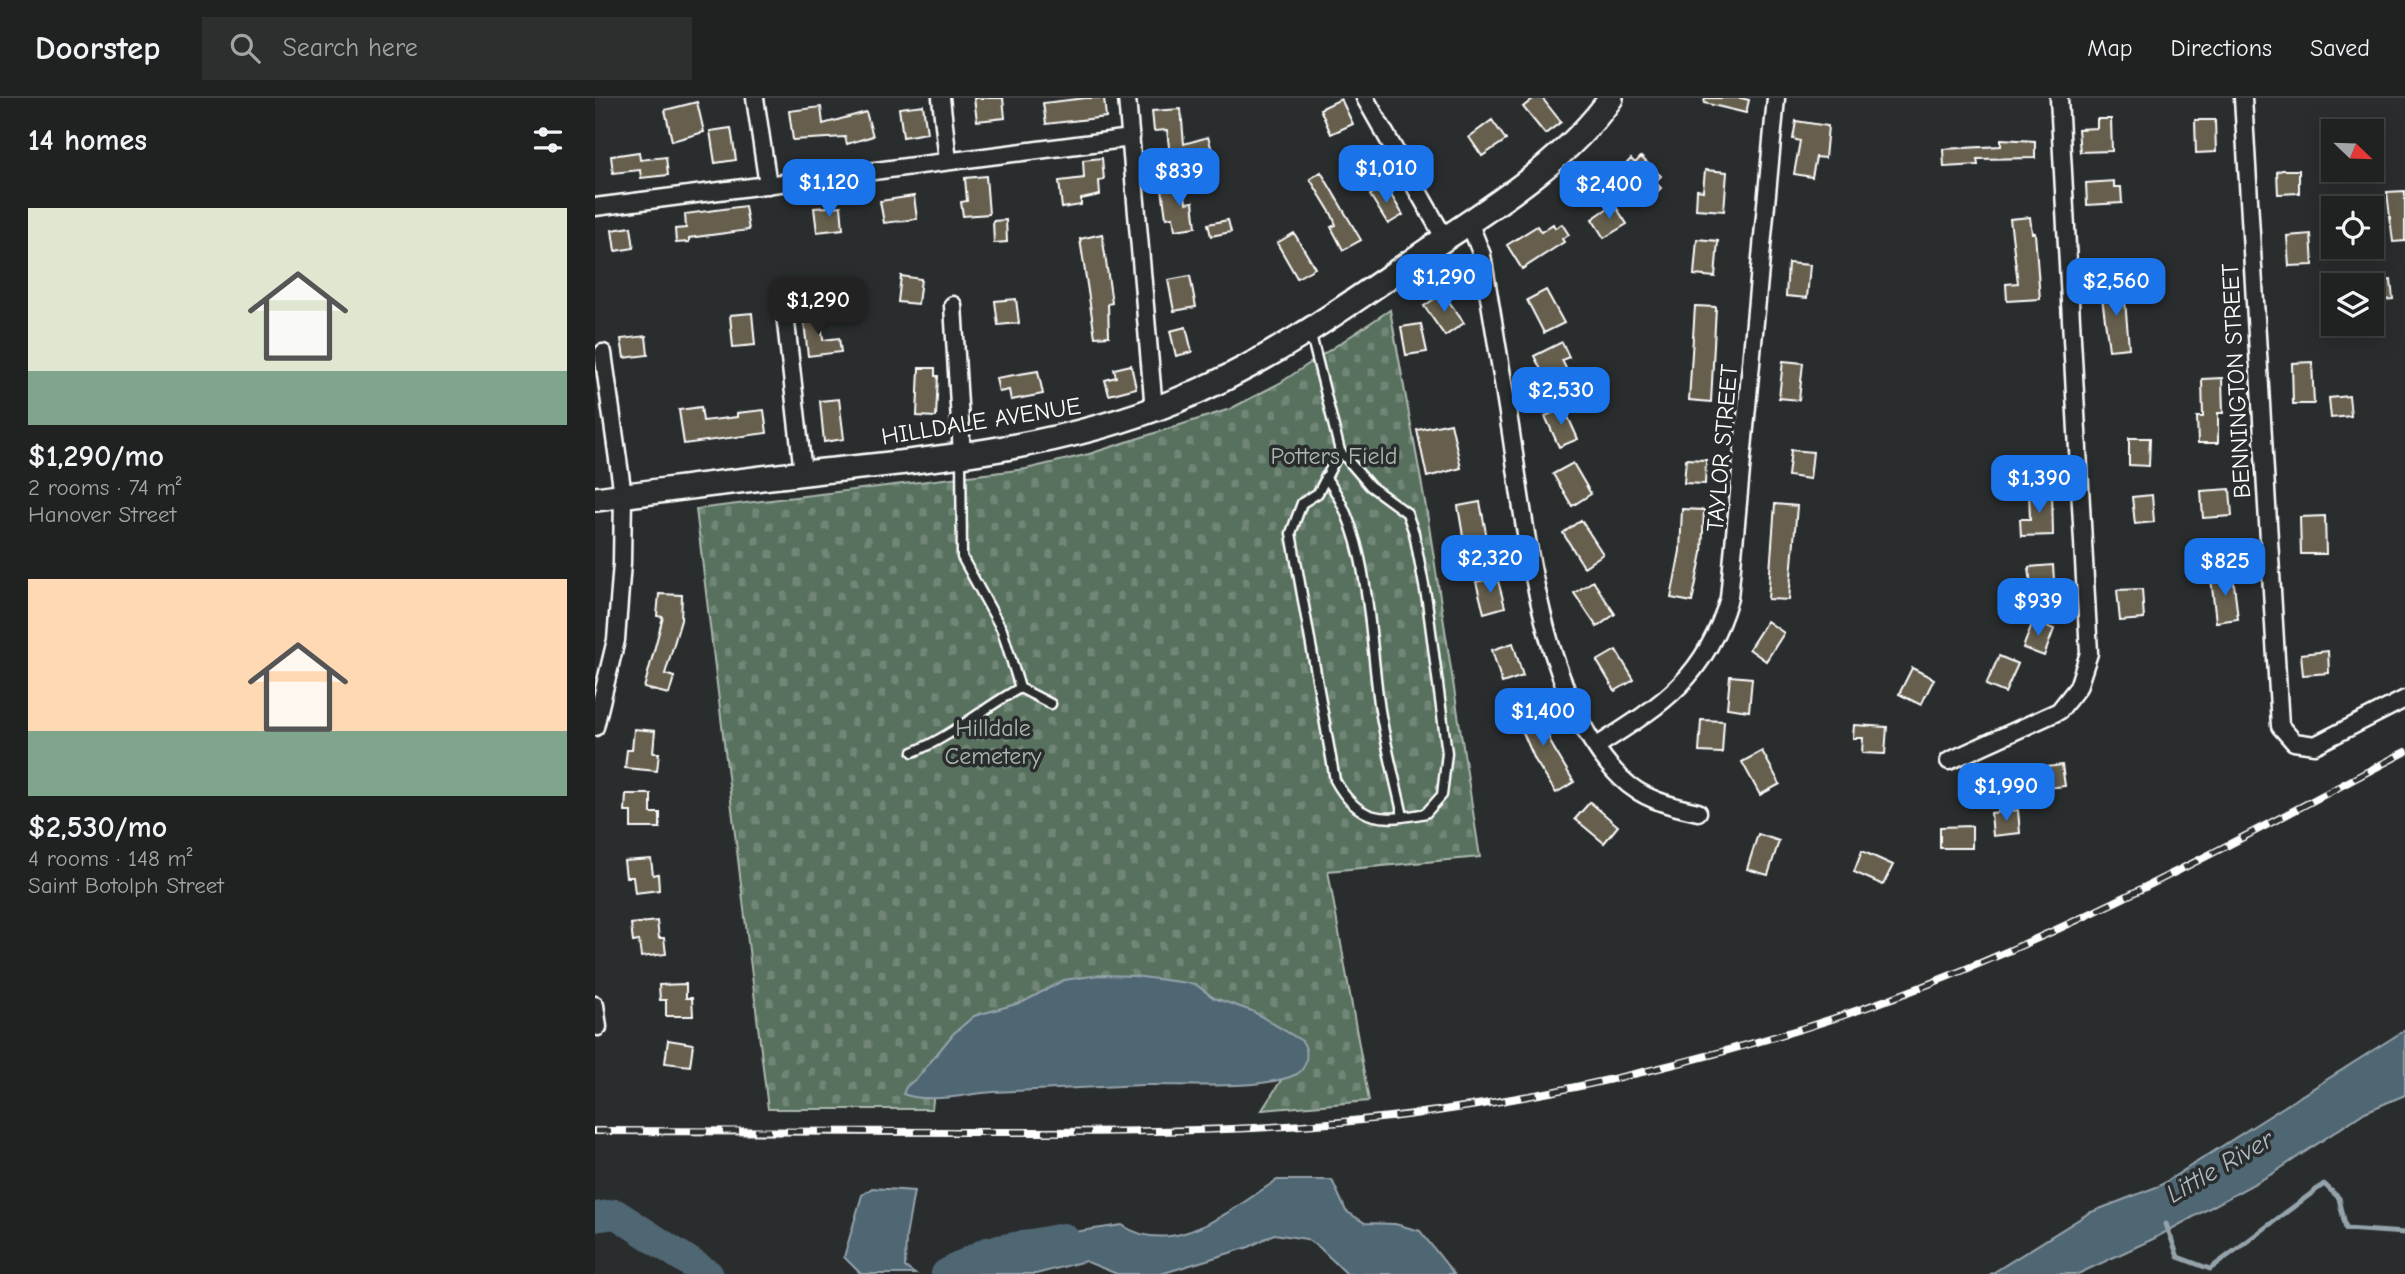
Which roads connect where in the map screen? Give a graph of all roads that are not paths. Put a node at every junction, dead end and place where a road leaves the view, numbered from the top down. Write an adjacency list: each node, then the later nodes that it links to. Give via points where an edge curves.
1 (755, 98): 11 (street)
2 (941, 98): 10 (street)
3 (1127, 98): 9 (street)
4 (1365, 98): 14 (street)
5 (1611, 98): 13 (main road, HILLDALE AVENUE, via 1544,167)
6 (1776, 98): 30 (street, TAYLOR STREET, via 1729,598 1713,641 1682,684 1657,708)
7 (2059, 98): 32 (street, via 2089,653 2078,687 2059,711)
8 (2242, 98): 27 (street, BENNINGTON STREET, via 2280,726 2294,742 2315,745)
9 (1131, 138): 10 (street); 19 (street)
10 (948, 161): 11 (street)
11 (768, 185): 12 (street)
12 (595, 207)
13 (1469, 222): 14 (main road, HILLDALE AVENUE); 30 (street, via 1482,255 1531,565 1572,704)
14 (1445, 239): 17 (main road, HILLDALE AVENUE)
15 (953, 305): 21 (street)
16 (785, 314): 22 (street)
17 (1310, 328): 19 (main road, HILLDALE AVENUE, via 1212,385); 20 (lane)
18 (603, 353): 24 (street)
19 (1154, 410): 21 (main road, HILLDALE AVENUE, via 1042,442)
20 (1341, 451): 23 (lane); 34 (lane, via 1370,486 1407,513 1427,601 1447,753 1446,777 1436,804 1426,813)
21 (961, 455): 22 (main road, HILLDALE AVENUE); 26 (lane, via 961,557 1003,630)
22 (803, 473): 24 (main road, HILLDALE AVENUE)
23 (1325, 477): 34 (lane, via 1340,497 1355,542 1383,723); 34 (lane, via 1318,494 1303,503 1291,533 1335,780 1346,801 1363,813 1381,819)
24 (623, 495): 25 (main road, HILLDALE AVENUE); 29 (street, via 616,640)
25 (595, 499)
26 (1020, 688): 28 (lane); 31 (lane, via 954,732)
27 (2405, 699)
28 (1051, 704)
29 (595, 727)
30 (1597, 746): 33 (street, via 1634,788 1660,802)
31 (913, 752)
32 (1948, 761)
33 (1698, 812)
34 (1403, 816)
35 (595, 1005): 36 (street)
36 (598, 1027)

